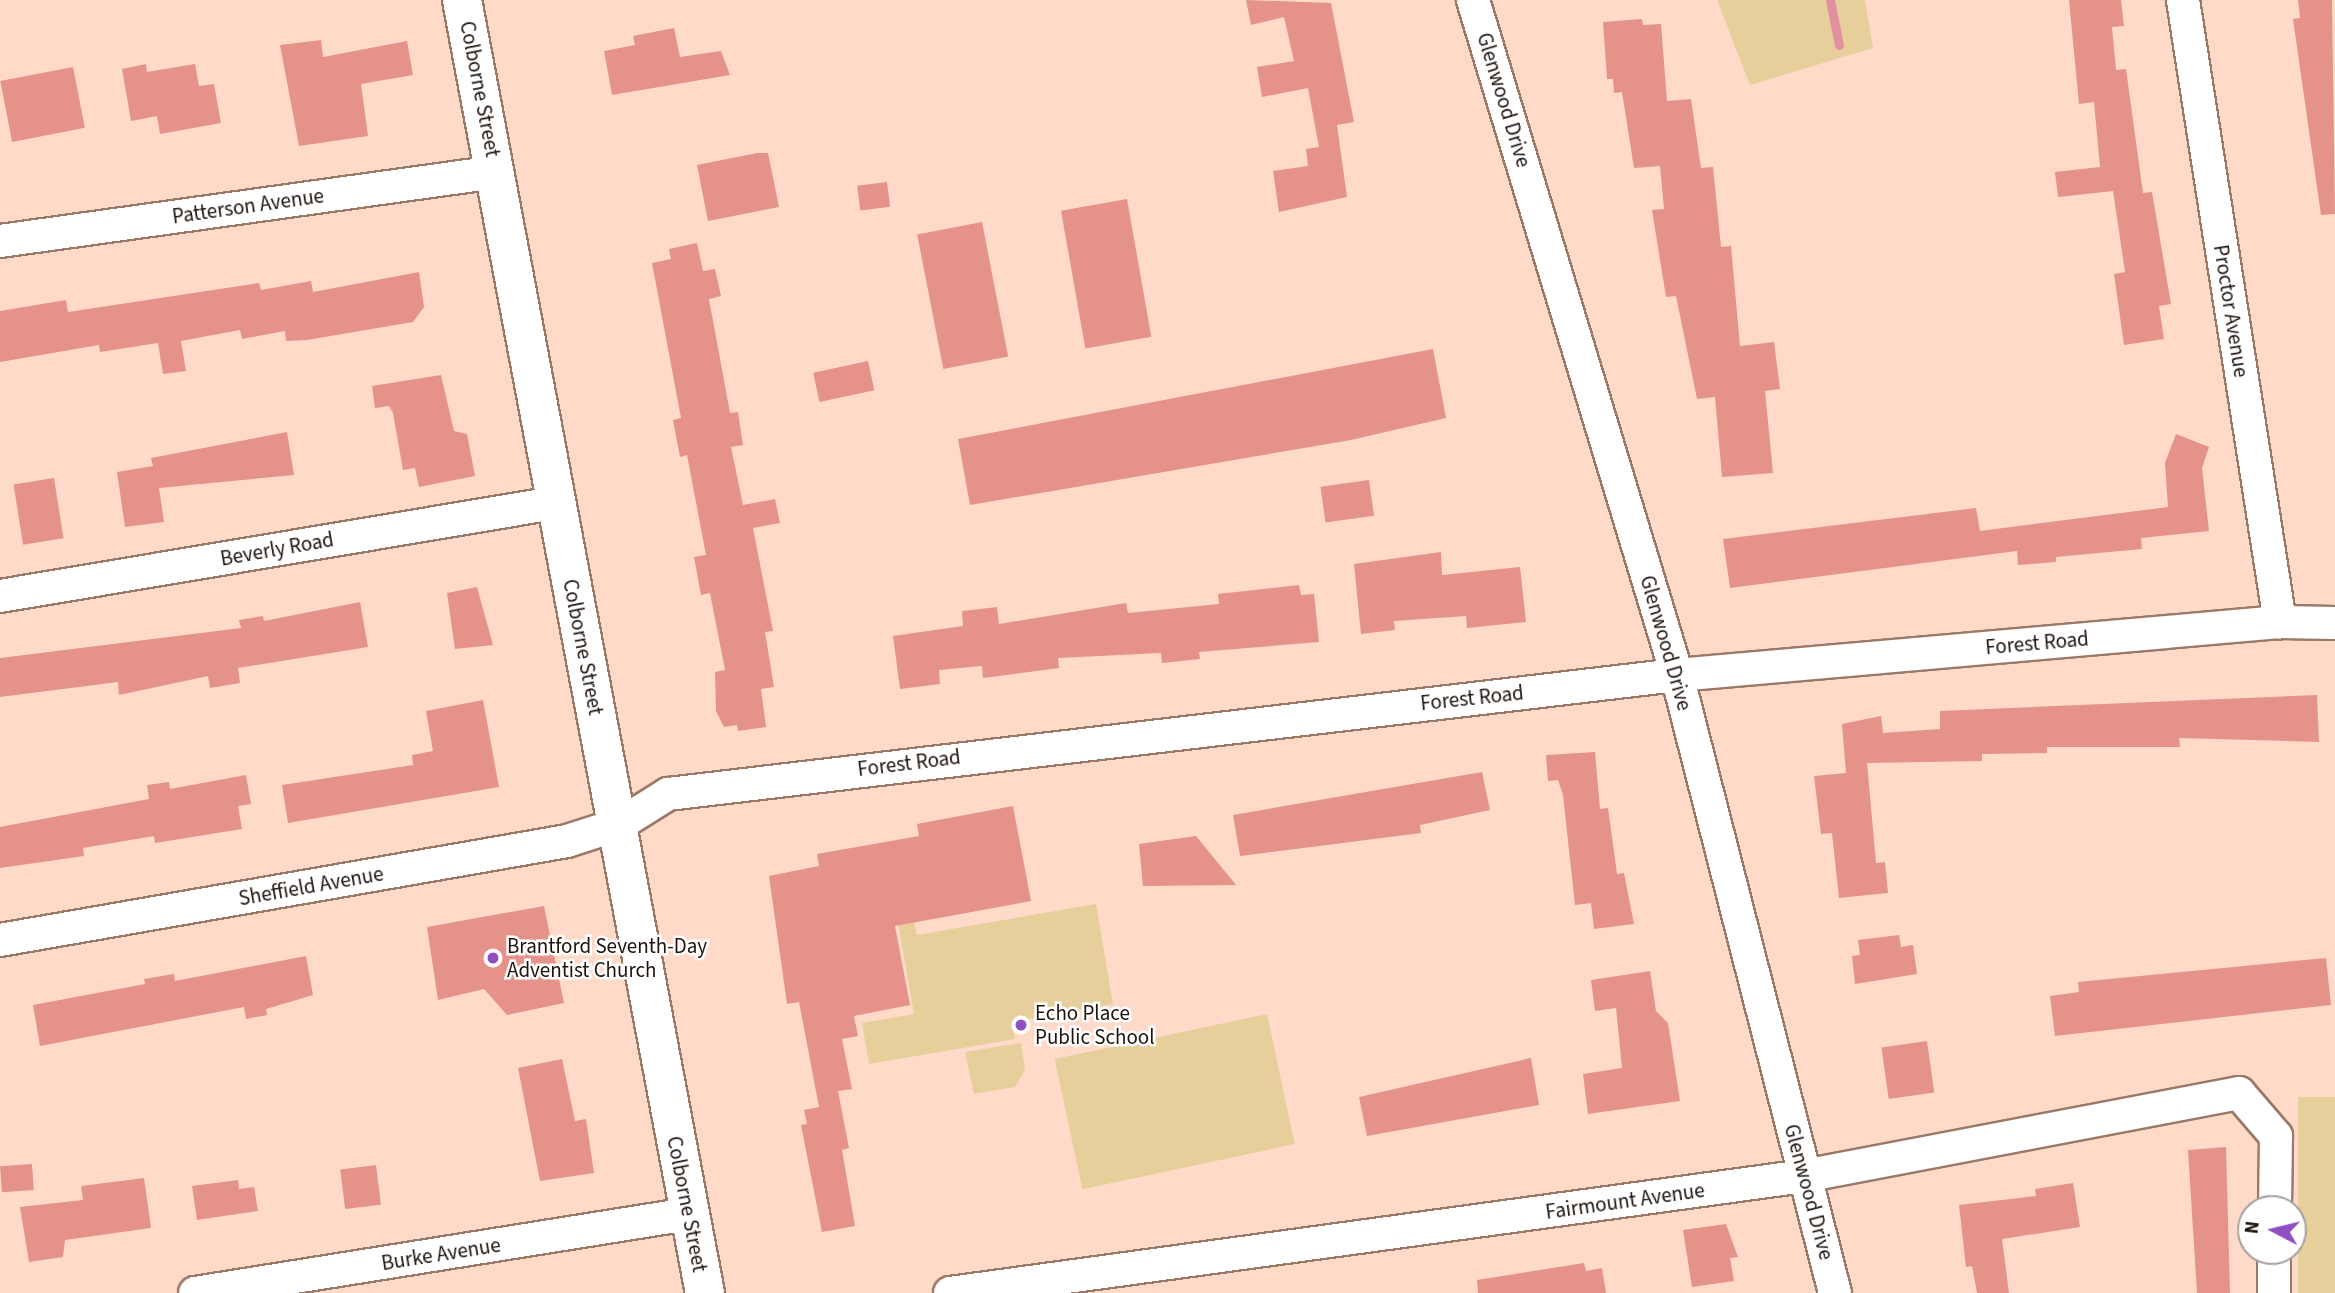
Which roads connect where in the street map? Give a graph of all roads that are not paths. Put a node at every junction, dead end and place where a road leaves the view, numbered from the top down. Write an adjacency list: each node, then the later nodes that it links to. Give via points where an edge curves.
1 (462, 0): 4 (main road, Colborne Street)
2 (1473, 0): 10 (street, Glenwood Drive)
3 (2183, 0): 8 (street, Proctor Avenue)
4 (496, 172): 5 (street, Patterson Avenue); 6 (main road, Colborne Street)
5 (0, 241)
6 (554, 503): 7 (street, Beverly Road); 11 (main road, Colborne Street)
7 (0, 596)
8 (2280, 622): 9 (street, Forest Road); 10 (street, Forest Road)
9 (2335, 623)
10 (1677, 676): 11 (street, Forest Road, via 668,794); 13 (street, Glenwood Drive)
11 (620, 824): 12 (street, Sheffield Avenue, via 568,841); 15 (main road, Colborne Street)
12 (0, 940)
13 (1804, 1176): 14 (street, Fairmount Avenue, via 2239,1093 2276,1136); 19 (street, Fairmount Avenue); 20 (street, Glenwood Drive)
14 (2275, 1195)
15 (688, 1214): 17 (street, Burke Avenue); 18 (main road, Colborne Street)
16 (2274, 1265): 21 (street)
17 (195, 1293)
18 (705, 1293)
19 (950, 1293)
20 (1835, 1293)
21 (2274, 1293)

